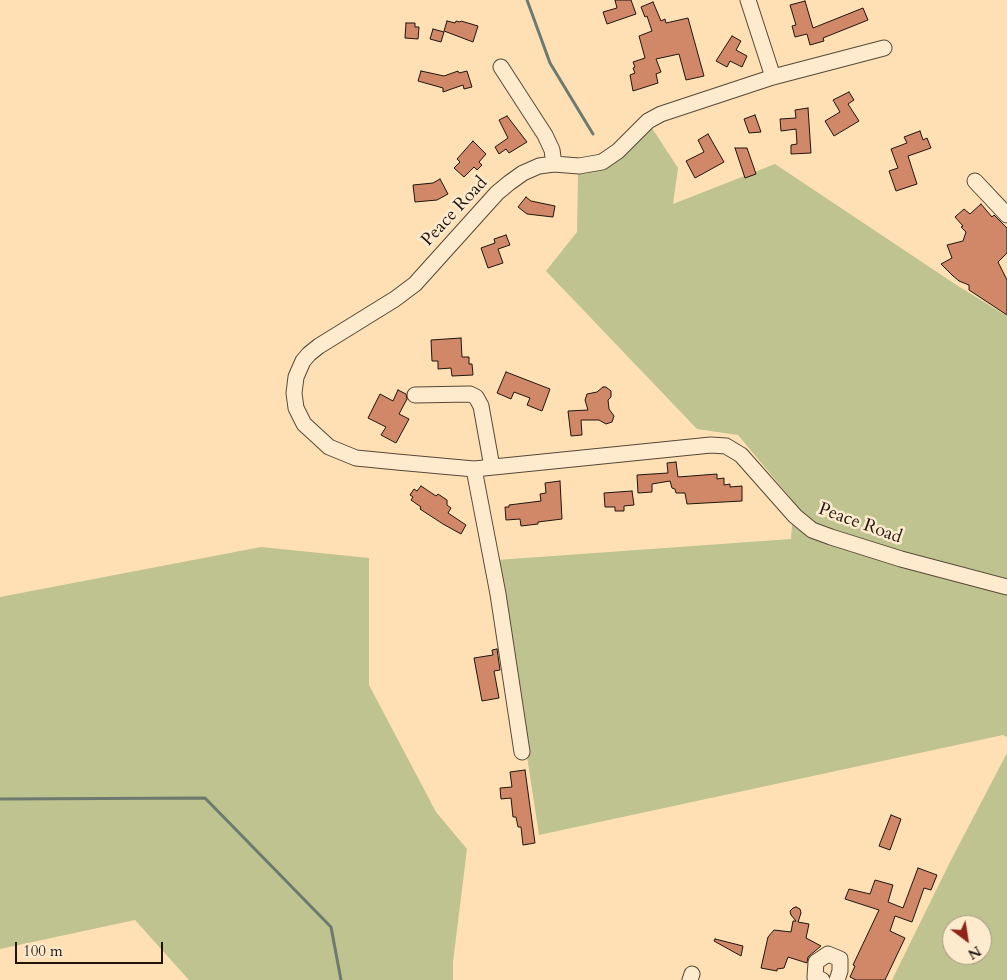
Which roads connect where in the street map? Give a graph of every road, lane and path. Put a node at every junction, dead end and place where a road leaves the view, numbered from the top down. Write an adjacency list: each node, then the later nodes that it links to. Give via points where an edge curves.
1 (748, 0): 4 (street)
2 (884, 48): 4 (street, Peace Road)
3 (501, 67): 5 (street, via 545,135)
4 (773, 77): 5 (street, Peace Road, via 653,118 602,162 579,166)
5 (554, 164): 10 (street, Peace Road, via 532,169 509,183 415,284 319,346 303,361 296,377 294,392 299,415 328,447 356,458)
6 (975, 181): 7 (street)
7 (1007, 215)
8 (415, 396): 9 (street, via 470,394 476,397 481,406)
9 (492, 467): 10 (street, Peace Road); 11 (street, Peace Road, via 726,446 741,455 812,530 901,559)
10 (474, 469): 12 (street, via 498,594)
11 (1007, 587)
12 (522, 752)
13 (822, 980): 14 (street, via 815,977 816,962 828,954 840,958)
14 (837, 980)

